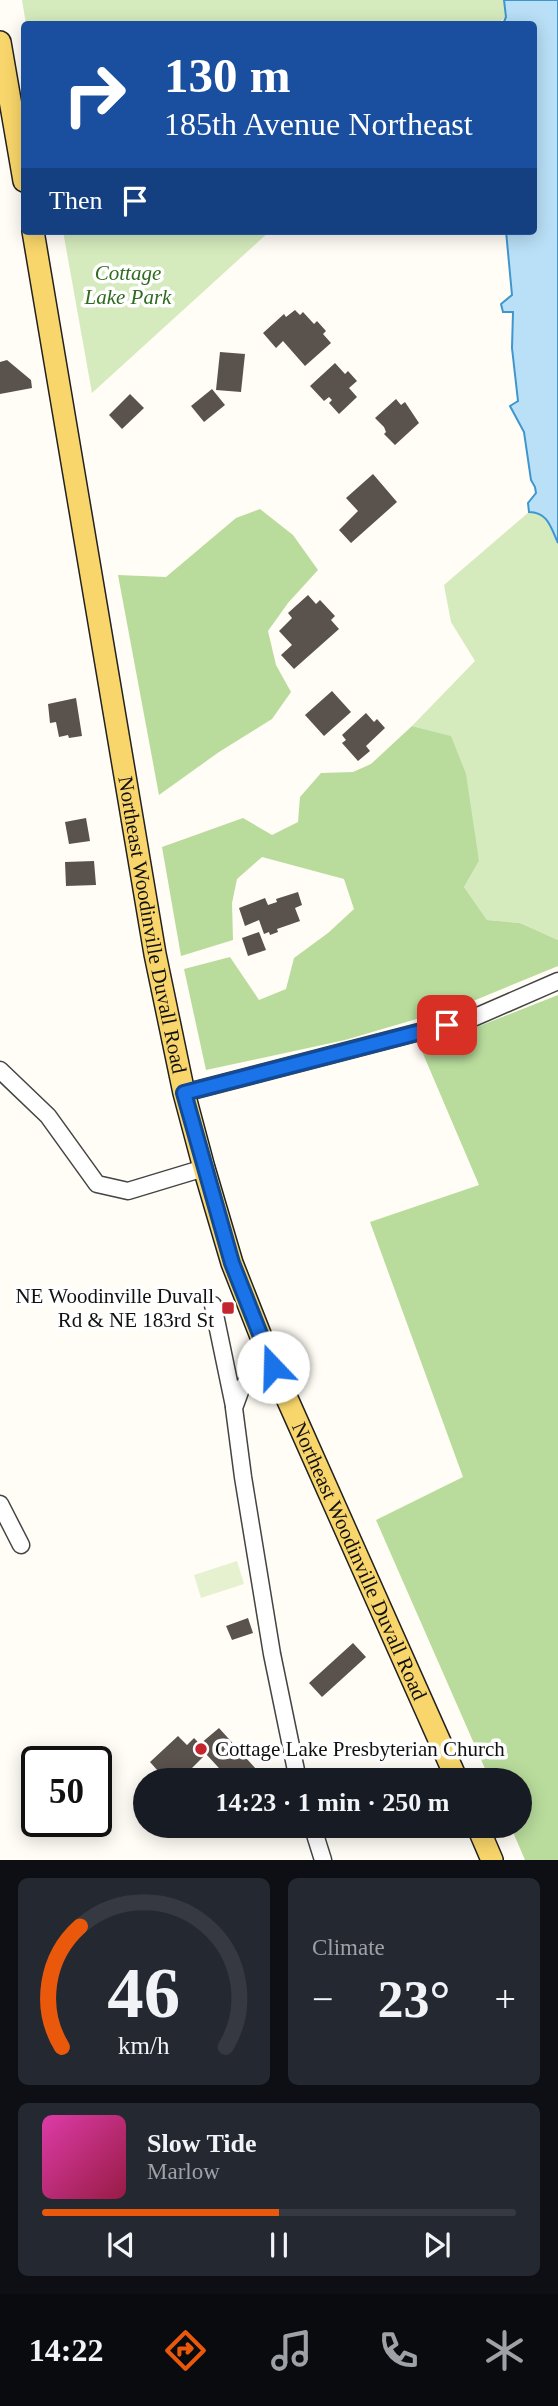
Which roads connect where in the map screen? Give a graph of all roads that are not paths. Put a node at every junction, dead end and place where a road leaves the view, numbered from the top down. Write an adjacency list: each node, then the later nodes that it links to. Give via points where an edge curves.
1 (0, 42): 2 (main road)
2 (21, 164)
3 (34, 235): 6 (main road, Northeast Woodinville Duvall Road, via 144,890)
4 (558, 981): 6 (street, via 473,1018)
5 (0, 1070): 7 (street, via 48,1116 97,1184 128,1191)
6 (184, 1093): 7 (main road, Northeast Woodinville Duvall Road)
7 (204, 1168): 9 (main road, Northeast Woodinville Duvall Road, via 232,1263)
8 (214, 1305): 10 (street)
9 (273, 1367): 10 (street, via 250,1378); 14 (main road, Northeast Woodinville Duvall Road)
10 (234, 1408): 13 (street, via 272,1654)
11 (0, 1504): 12 (street)
12 (21, 1545)
13 (296, 1768)
14 (452, 1768)
15 (316, 1838): 17 (street)
16 (483, 1838): 18 (main road)
17 (323, 1860)
18 (492, 1860)

